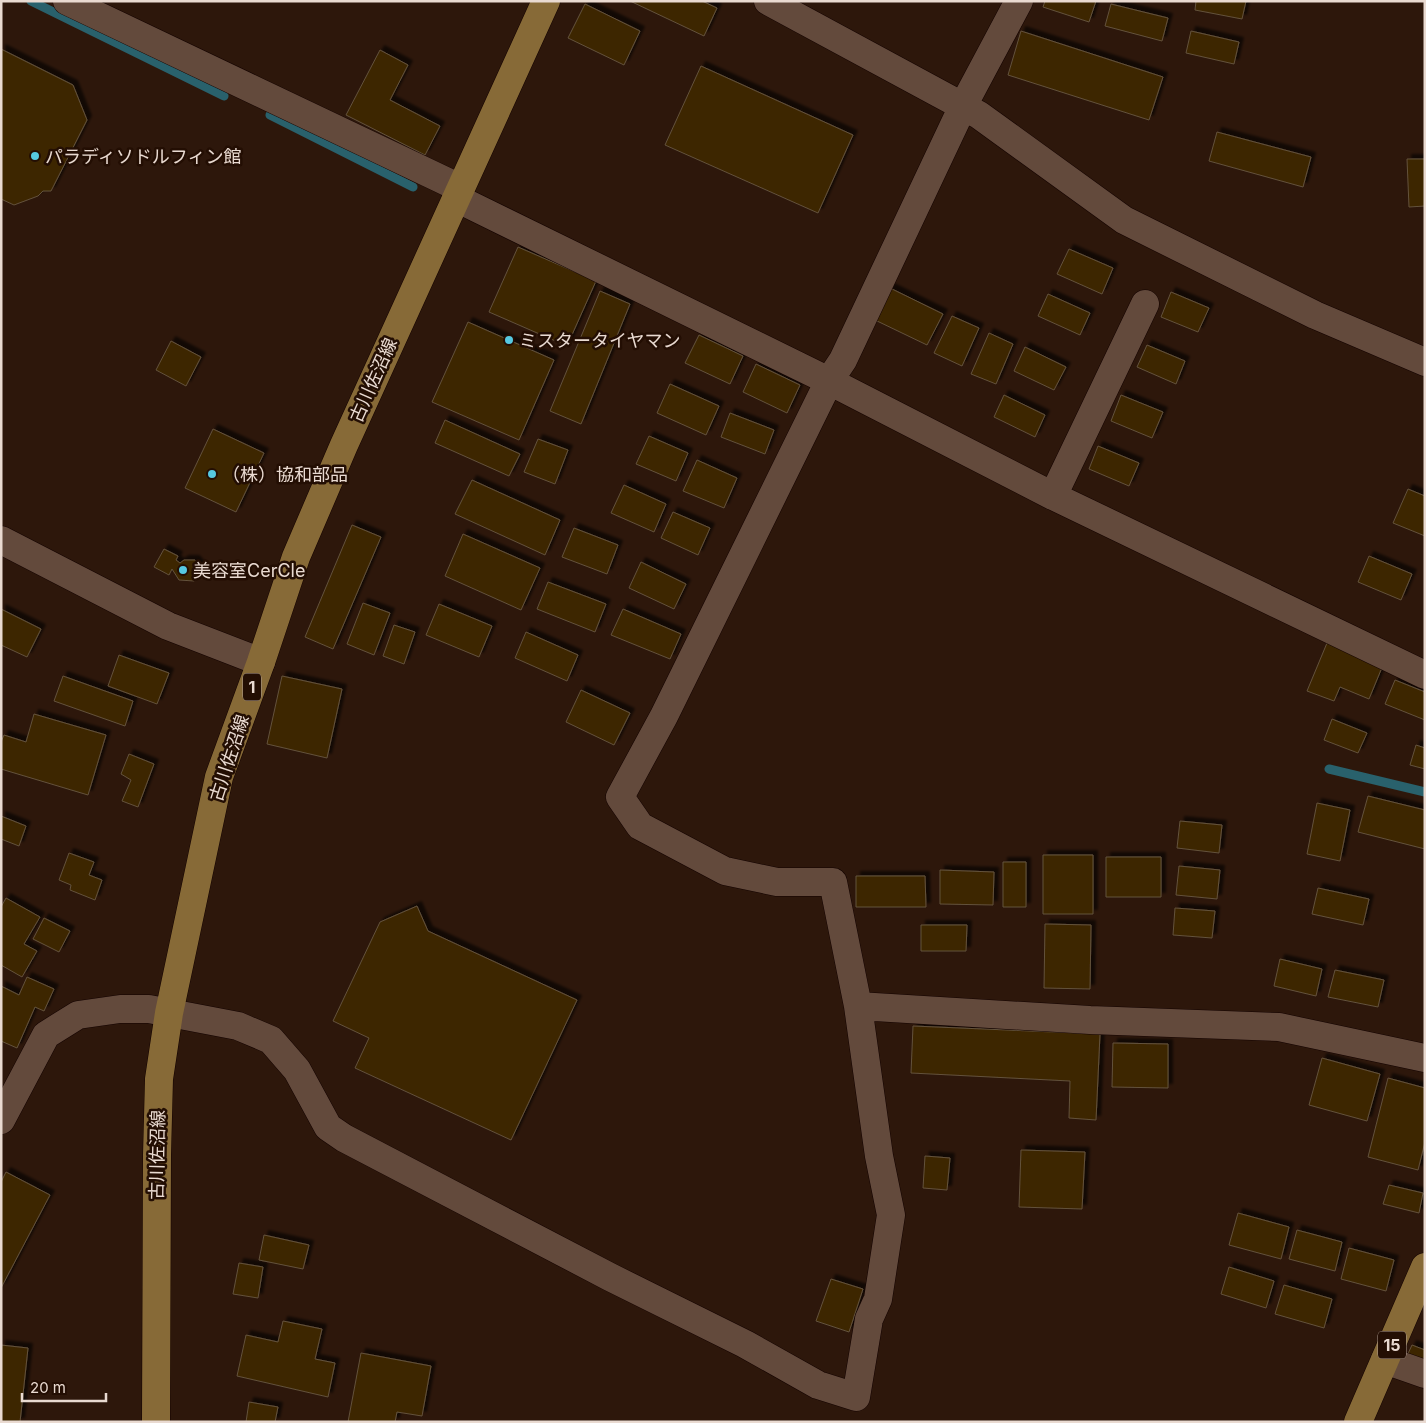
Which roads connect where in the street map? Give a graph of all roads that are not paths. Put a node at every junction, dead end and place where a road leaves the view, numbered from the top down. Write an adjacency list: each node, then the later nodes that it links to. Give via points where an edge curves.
1 (67, 1): 6 (street)
2 (546, 1): 6 (main road, 古川佐沼線 / 1)
3 (768, 1): 5 (street)
4 (1019, 1): 5 (street)
5 (963, 106): 8 (street, via 1124,220 1315,315); 9 (street, via 843,360)
6 (458, 193): 9 (street); 12 (main road, 古川佐沼線 / 1, via 296,557)
7 (1145, 304): 10 (street)
8 (1425, 362)
9 (829, 381): 10 (street); 14 (street, via 664,716 620,797 640,826 725,871 777,882 833,882)
10 (1053, 496): 13 (street)
11 (1, 540): 12 (street, via 168,626)
12 (261, 662): 15 (main road, 古川佐沼線 / 1, via 219,777)
13 (1425, 675)
14 (858, 1006): 15 (street, via 879,1156 891,1215 878,1299 870,1319 856,1397 818,1385 745,1344 344,1138 328,1127 297,1070 271,1040 238,1026); 16 (street, via 1279,1027)
15 (169, 1014): 17 (street, via 148,1009 120,1009 78,1015 46,1034); 21 (main road, 古川佐沼線 / 1, via 159,1079)
16 (1425, 1058)
17 (1, 1120)
18 (1425, 1267): 19 (main road, 15)
19 (1385, 1360): 20 (street); 22 (main road, 15)
20 (1425, 1374)
21 (156, 1422)
22 (1358, 1422)

